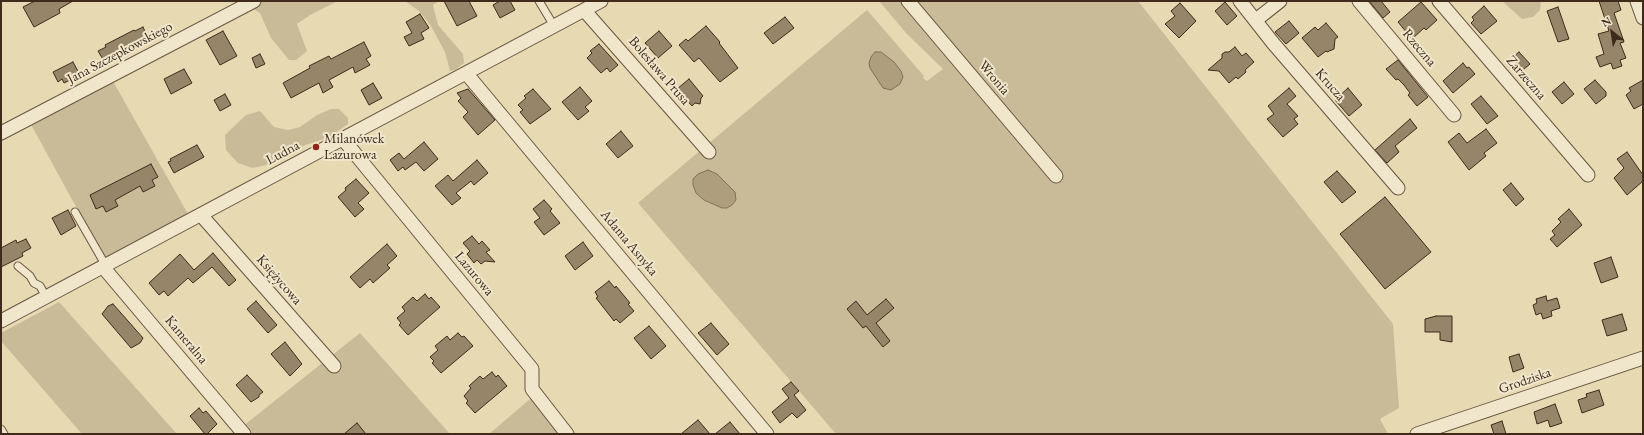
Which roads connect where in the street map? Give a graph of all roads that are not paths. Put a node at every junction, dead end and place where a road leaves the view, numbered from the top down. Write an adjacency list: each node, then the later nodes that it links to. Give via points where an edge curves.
1 (254, 1): 16 (street, Jana Szczepkowskiego)
2 (539, 1): 13 (lane)
3 (601, 1): 10 (street, Ludna)
4 (908, 1): 20 (street, Wronia)
5 (1240, 1): 12 (street, Krucza)
6 (1280, 1): 12 (street)
7 (1359, 1): 15 (street, Rzeczna)
8 (1439, 1): 19 (street, Zarzeczna)
9 (1637, 1): 11 (street)
10 (584, 10): 13 (street, Ludna); 18 (street, Bolesława Prusa)
11 (1643, 18)
12 (1256, 20): 21 (street, Krucza)
13 (554, 26): 14 (street, Ludna)
14 (466, 73): 17 (street, Ludna); 34 (street, Adama Asnyka)
15 (1454, 115)
16 (1, 133)
17 (343, 140): 23 (street, Ludna); 33 (street, Lazurowa, via 532,369 532,390)
18 (709, 152)
19 (1588, 175)
20 (1056, 176)
21 (1398, 188)
22 (75, 212): 25 (lane)
23 (201, 215): 25 (street, Ludna); 29 (street, Księżycowa)
24 (18, 266): 26 (lane, via 40,286)
25 (104, 266): 26 (street, Ludna); 32 (street, Kameralna)
26 (46, 297): 27 (street, Ludna)
27 (1, 321)
28 (1643, 358): 35 (street, Grodziska)
29 (334, 366)
30 (1, 429): 31 (lane)
31 (4, 434)
32 (244, 434)
33 (567, 434)
34 (767, 434)
35 (1417, 434)

